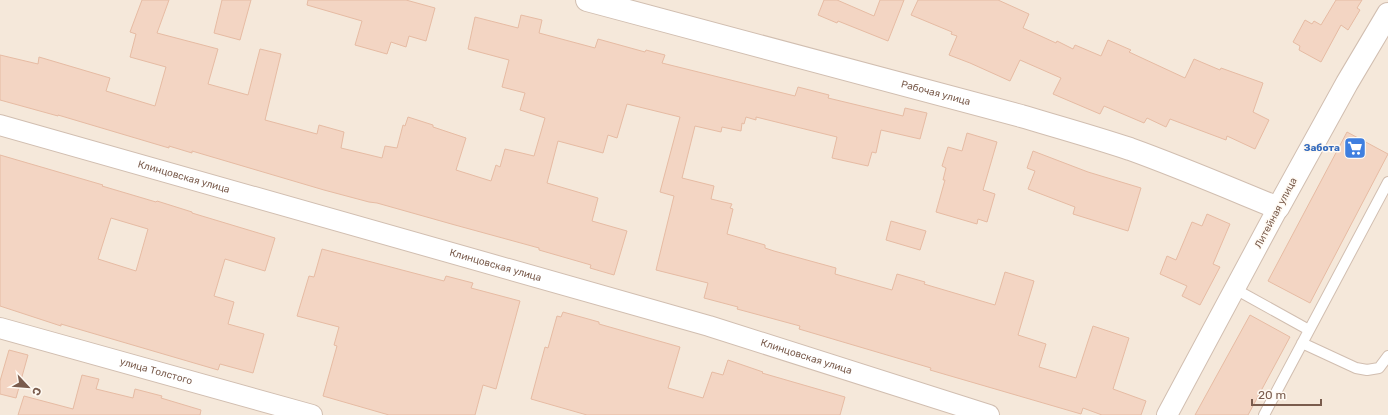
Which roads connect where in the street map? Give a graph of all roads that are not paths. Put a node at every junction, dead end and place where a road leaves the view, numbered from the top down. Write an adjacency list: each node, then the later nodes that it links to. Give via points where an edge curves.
1 (587, 0): 5 (street, Рабочая улица, via 1081,133 1179,168)
2 (1388, 14): 5 (street, Литейная улица)
3 (0, 125): 12 (street, Клинцовская улица, via 709,326)
4 (1388, 182): 8 (lane)
5 (1278, 208): 6 (street, Литейная улица)
6 (1235, 289): 8 (lane); 13 (street, Литейная улица)
7 (0, 328): 11 (street, улица Толстого)
8 (1309, 330): 9 (lane)
9 (1302, 343): 10 (lane, via 1356,368 1367,370 1379,368); 14 (lane)
10 (1388, 356)
11 (312, 415)
12 (989, 415)
13 (1167, 415)
14 (1264, 415)

